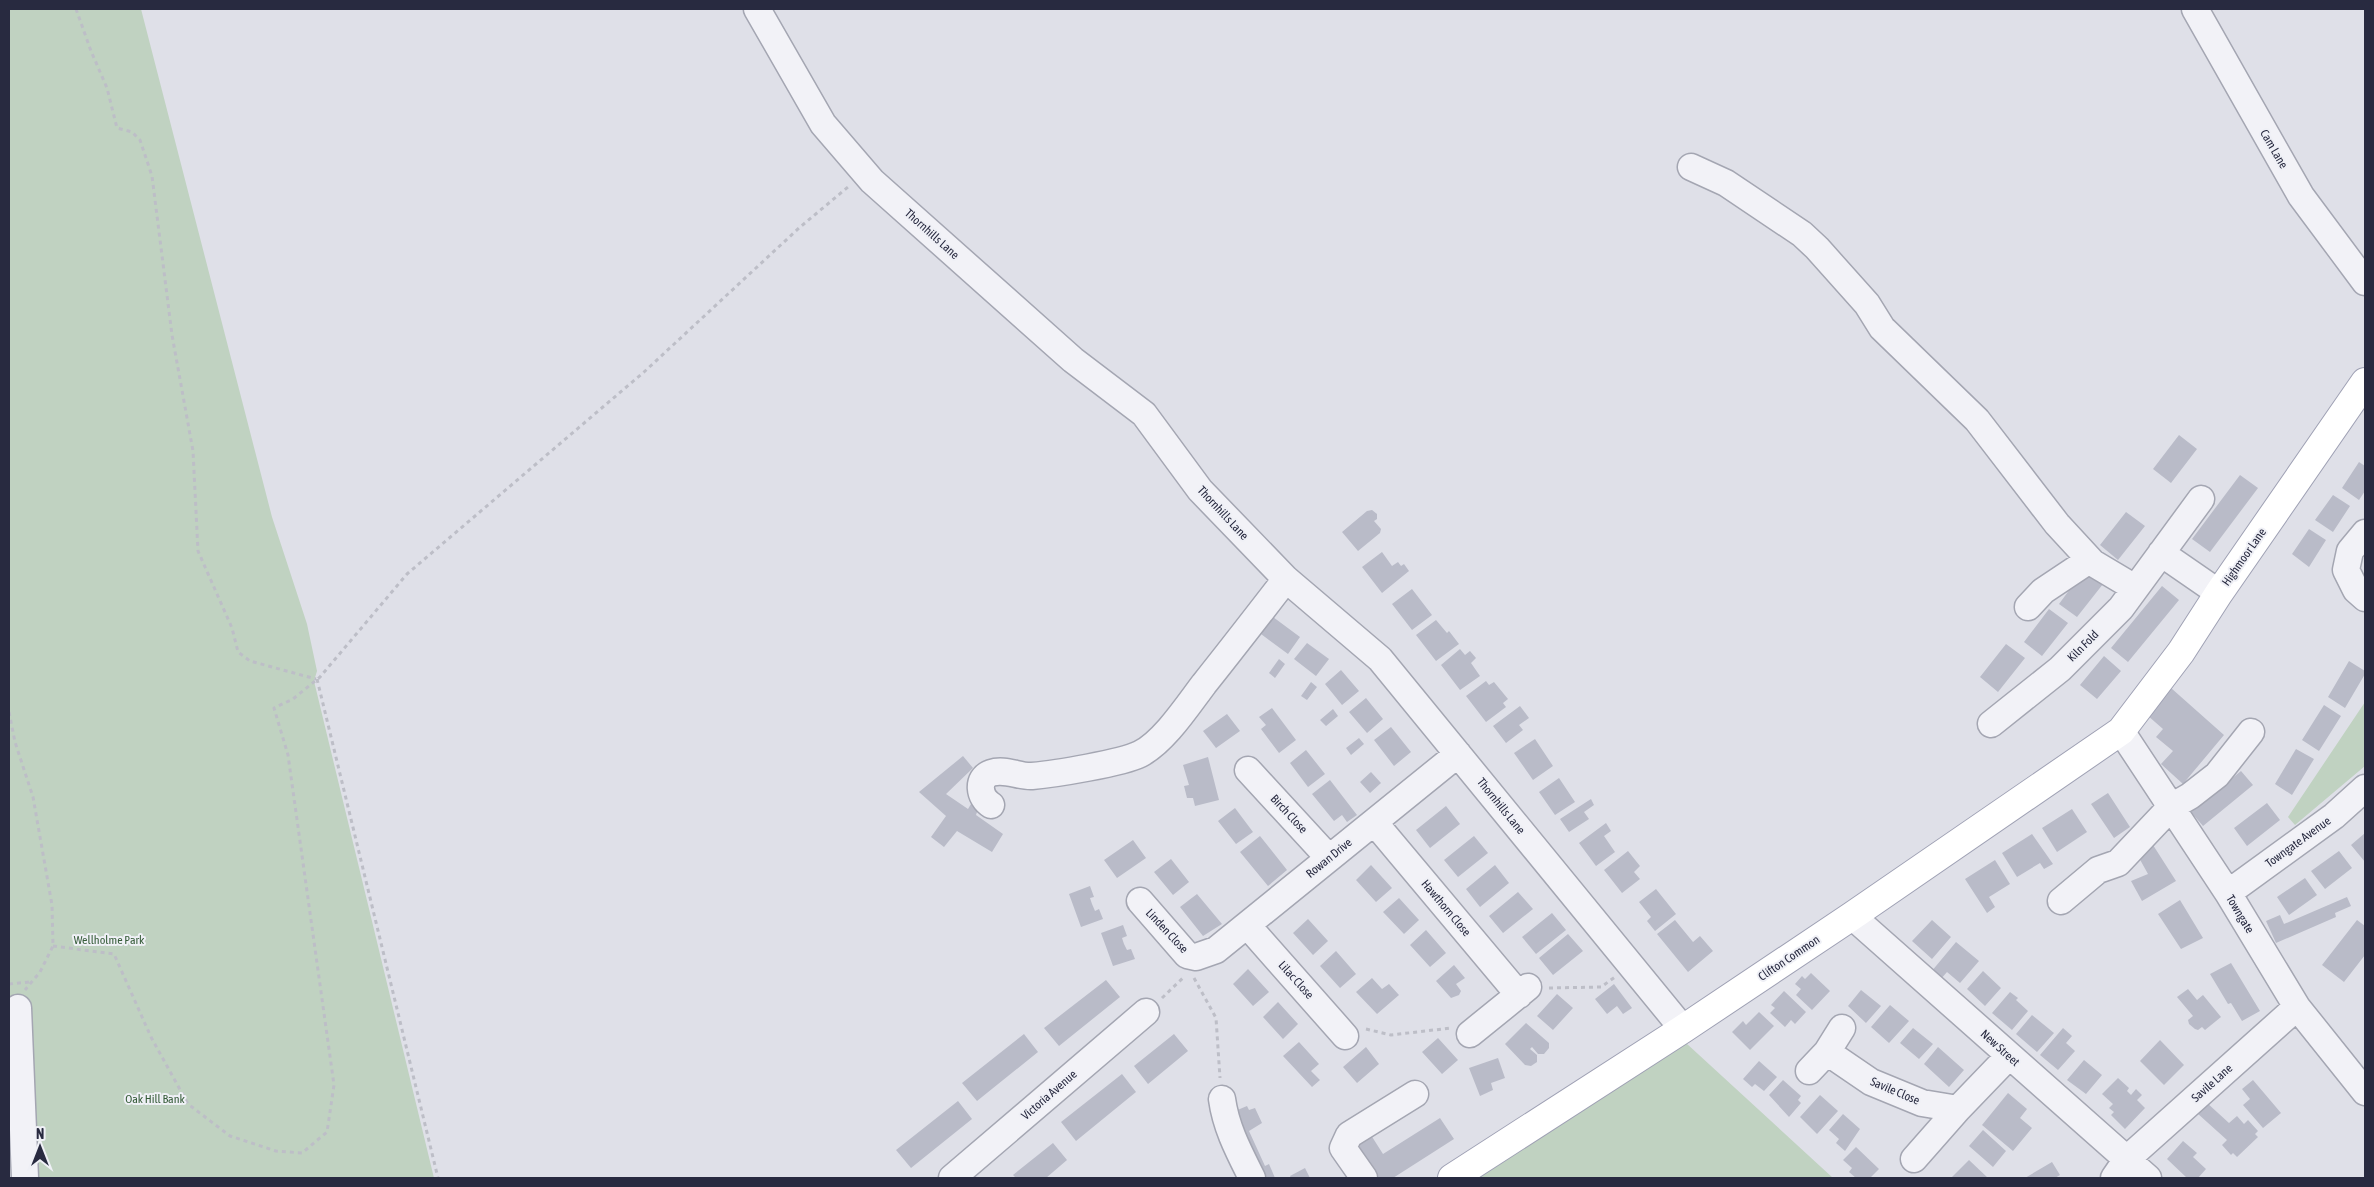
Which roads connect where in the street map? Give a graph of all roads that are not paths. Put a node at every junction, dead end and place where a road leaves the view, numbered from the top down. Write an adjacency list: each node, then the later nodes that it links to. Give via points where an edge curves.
1 (758, 9): 10 (street, Thornhills Lane, via 823,124 872,181 1073,360 1144,414 1200,490)
2 (2195, 9): 4 (street, Cam Lane, via 2301,196)
3 (1691, 166): 9 (street, via 1726,182 1802,234 1817,248 1867,304 1882,328 1977,420 2057,524)
4 (2365, 282)
5 (2365, 382): 12 (main road, Highmoor Lane)
6 (2201, 499): 8 (street, Kiln Fold)
7 (2365, 532): 13 (street, via 2350,552 2346,570 2356,590)
8 (2161, 553): 11 (street, Kiln Fold); 12 (street)
9 (2093, 563): 11 (street); 14 (street, via 2074,569 2043,591)
10 (1286, 579): 18 (street, Thornhills Lane, via 1380,659); 21 (street, via 1172,726 1141,754 1031,776 1000,771 990,773 980,786 982,795)
11 (2135, 588): 15 (street, Kiln Fold, via 2121,608 2060,669)
12 (2219, 593): 16 (main road, Highmoor Lane, via 2181,652)
13 (2365, 598)
14 (2028, 607)
15 (1992, 724)
16 (2121, 731): 22 (street, Towngate); 28 (main road, Clifton Common)
17 (2251, 732): 22 (street, via 2217,775)
18 (1458, 754): 23 (street, Rowan Drive); 35 (street, Thornhills Lane)
19 (1248, 770): 24 (street, Birch Close)
20 (2365, 788): 25 (street, Towngate Avenue, via 2334,816)
21 (991, 805)
22 (2171, 807): 25 (street, Towngate); 26 (street, via 2118,863 2098,870)
23 (1374, 822): 24 (street, Rowan Drive); 36 (street, Hawthorn Close, via 1523,991)
24 (1329, 858): 29 (street, Rowan Drive)
25 (2228, 893): 31 (street, Towngate)
26 (2061, 900)
27 (1140, 901): 30 (street, Linden Close, via 1187,954)
28 (1852, 916): 35 (main road, Clifton Common); 39 (street, New Street)
29 (1247, 925): 30 (street, Rowan Drive, via 1216,950); 37 (street, Lilac Close)
30 (1196, 957)
31 (2297, 1007): 41 (street, Towngate); 46 (street, Savile Lane)
32 (18, 1008): 47 (street)
33 (1146, 1012): 48 (street, Victoria Avenue)
34 (1842, 1028): 38 (street)
35 (1684, 1029): 51 (main road, Clifton Common)
36 (1470, 1034)
37 (1345, 1036)
38 (1827, 1052): 40 (street); 44 (street, Savile Close, via 1871,1082 1922,1103)
39 (2009, 1056): 44 (street); 46 (street, New Street)
40 (1809, 1071)
41 (2365, 1092)
42 (1415, 1094): 50 (street, via 1349,1135 1343,1148)
43 (1222, 1099): 49 (street, via 1224,1117 1233,1141)
44 (1958, 1108): 45 (street)
45 (1914, 1159)
46 (2120, 1169): 52 (street, New Street)
47 (25, 1178)
48 (952, 1178)
49 (1252, 1178)
50 (1364, 1178)
51 (1452, 1178)
52 (2148, 1178)

